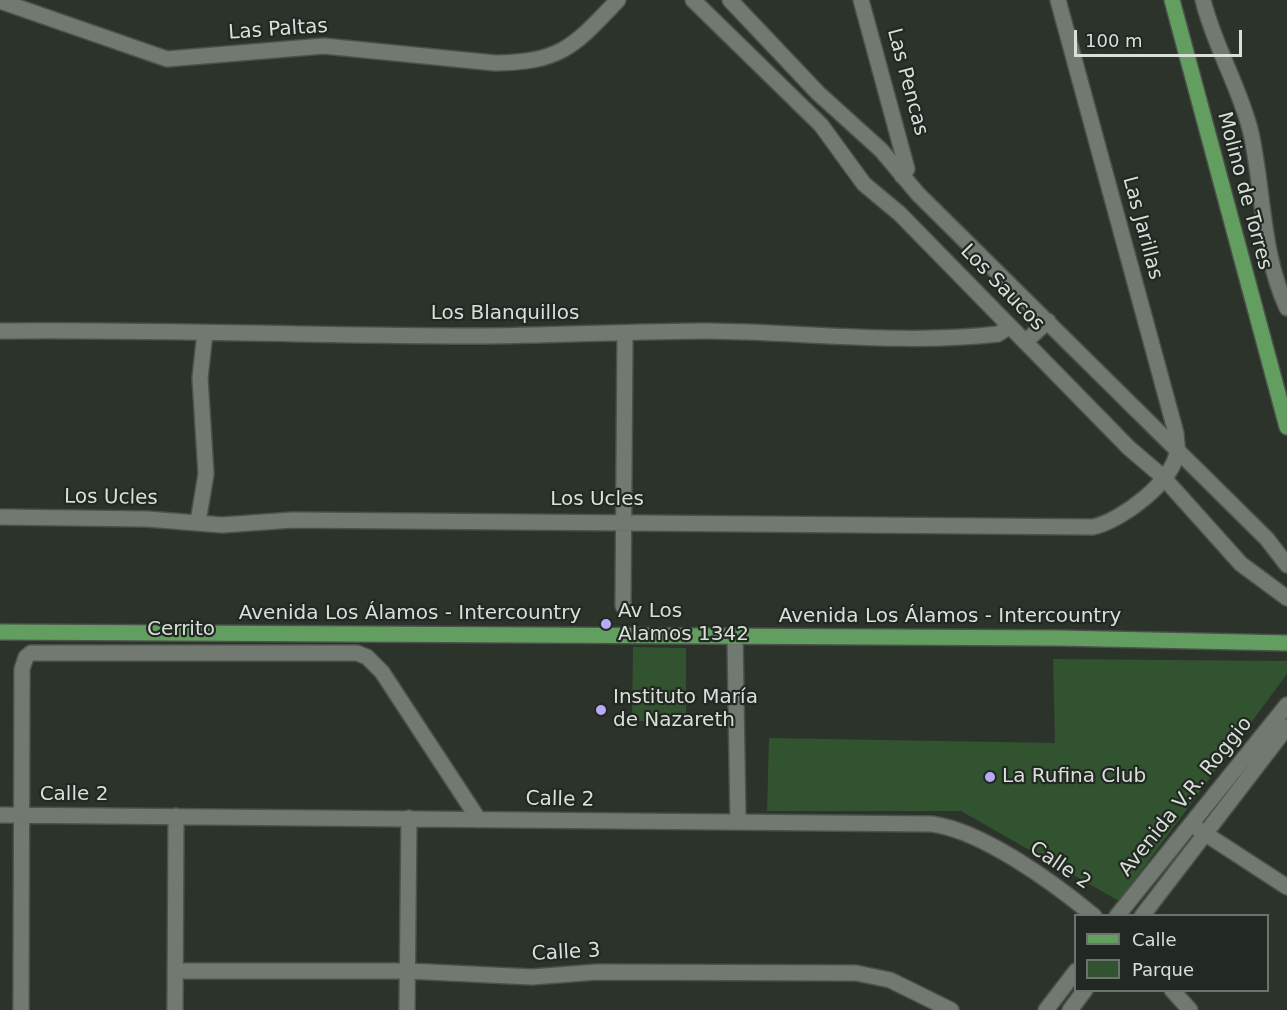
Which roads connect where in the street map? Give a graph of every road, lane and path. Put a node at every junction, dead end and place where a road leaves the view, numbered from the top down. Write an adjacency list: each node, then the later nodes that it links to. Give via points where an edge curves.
1 (618, 0): 9 (street, Las Paltas, via 586,35 561,53 518,63 324,46 167,59)
2 (693, 0): 13 (street, Los Saucos, via 821,126 864,184)
3 (730, 0): 11 (street, Los Saucos, via 818,93 881,150)
4 (861, 0): 11 (street, Las Pencas, via 890,113 904,150 907,169)
5 (1058, 0): 22 (street, Las Jarillas)
6 (1172, 0): 21 (main road, Molino de Torres)
7 (1203, 0): 14 (street, via 1245,110 1272,271)
8 (0, 1): 9 (street, Las Paltas)
9 (22, 8): 10 (street)
10 (0, 10)
11 (902, 176): 12 (street, Los Saucos)
12 (918, 194): 13 (street); 15 (street, Los Saucos)
13 (900, 214): 16 (street, Los Saucos)
14 (1287, 308)
15 (1048, 321): 20 (street); 22 (street, Los Saucos)
16 (1009, 327): 19 (street, Los Blanquillos, via 989,335 912,339 708,332); 20 (street, Los Saucos)
17 (0, 331): 18 (street, Los Blanquillos, via 123,329)
18 (205, 333): 19 (street, Los Blanquillos); 26 (street, via 200,389 206,474)
19 (625, 334): 25 (street)
20 (1025, 342): 23 (street, Los Saucos, via 1129,448)
21 (1287, 427)
22 (1178, 452): 23 (street); 27 (street, Los Saucos, via 1267,539)
23 (1167, 473): 25 (street, Los Ucles, via 1132,510 1093,527); 28 (street, Los Saucos, via 1241,564)
24 (0, 517): 26 (street, Los Ucles)
25 (624, 521): 26 (street, Los Ucles, via 293,520 235,525); 29 (street)
26 (198, 522)
27 (1287, 565)
28 (1287, 598)
29 (623, 606)
30 (0, 632): 31 (main road, Avenida Los Álamos - Intercountry)
31 (735, 636): 32 (main road, Avenida Los Álamos - Intercountry); 41 (street)
32 (1287, 643)
33 (1287, 705): 35 (street, Avenida V.R. Roggio)
34 (1287, 727): 35 (street, Avenida V.R. Roggio)
35 (1243, 770): 42 (street, Avenida V.R. Roggio); 43 (street, Avenida V.R. Roggio)
36 (0, 815): 37 (street, Calle 2)
37 (22, 815): 38 (street, Calle 2); 40 (street, Cerrito, via 22,669 26,657 39,651 357,653 382,672); 53 (street)
38 (176, 816): 39 (street, Calle 2); 48 (street)
39 (410, 818): 40 (street, Calle 2); 49 (street)
40 (479, 820): 41 (street, Calle 2)
41 (738, 822): 45 (street, Calle 2, via 915,823 956,829 1042,877)
42 (1190, 825): 43 (street); 46 (street, Avenida V.R. Roggio)
43 (1206, 833): 44 (street); 47 (street, Avenida V.R. Roggio)
44 (1287, 887)
45 (1093, 914)
46 (1119, 914)
47 (1143, 914)
48 (175, 971): 49 (street, Calle 3); 54 (street)
49 (408, 971): 55 (street); 56 (street, Calle 3, via 532,977 597,972 855,973 890,980)
50 (1074, 974): 57 (street)
51 (1084, 992): 58 (street)
52 (1174, 992): 59 (street)
53 (21, 1010)
54 (175, 1010)
55 (407, 1010)
56 (951, 1010)
57 (1046, 1010)
58 (1070, 1010)
59 (1190, 1010)

